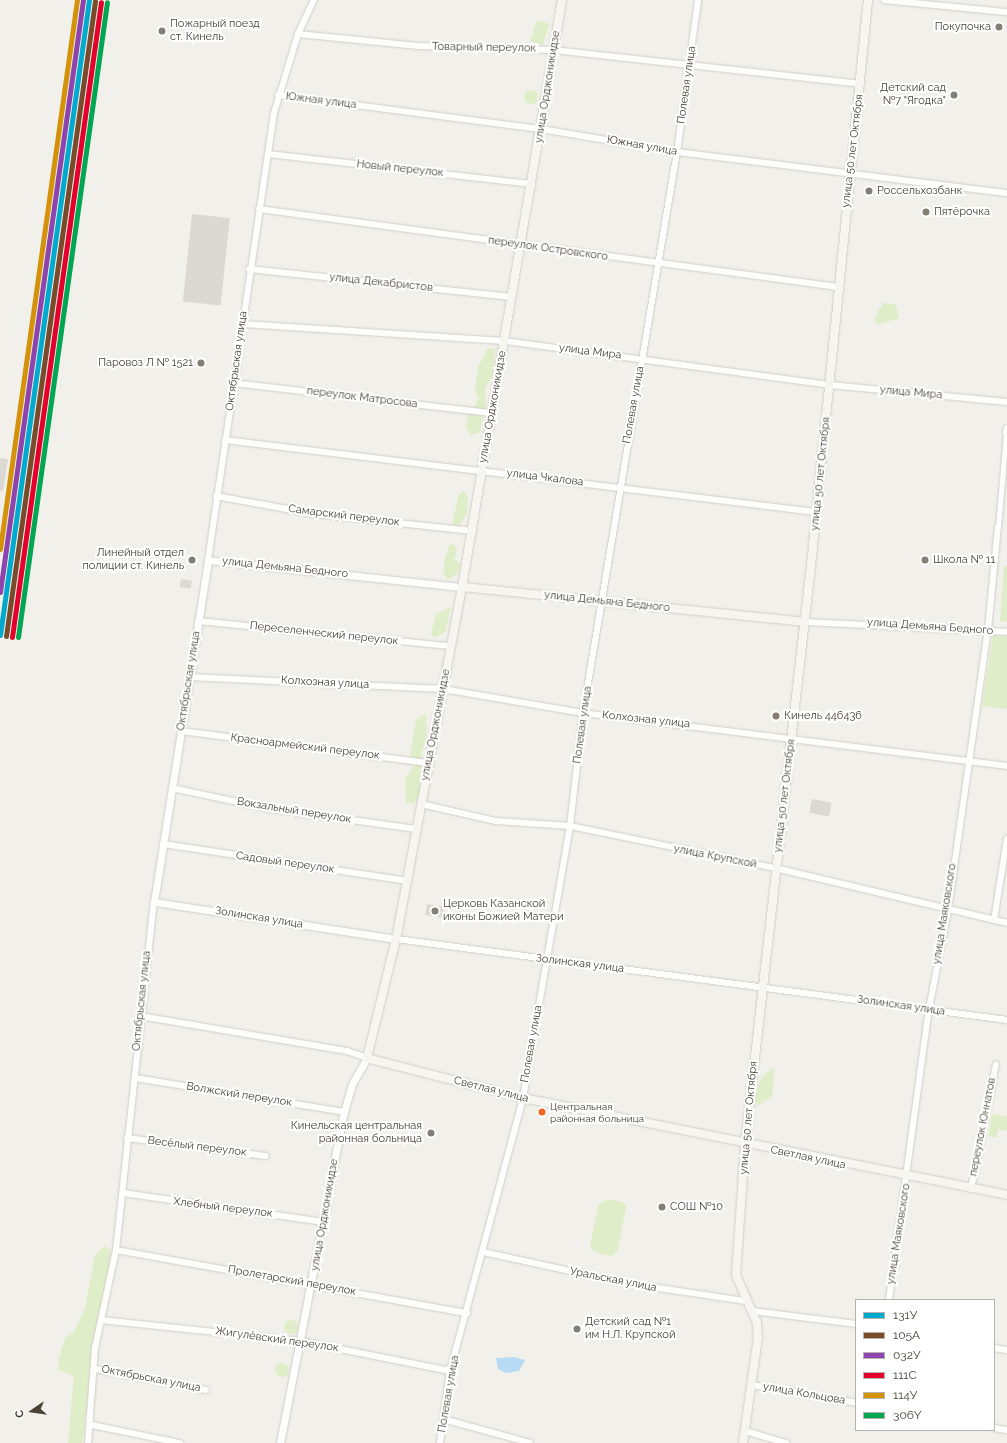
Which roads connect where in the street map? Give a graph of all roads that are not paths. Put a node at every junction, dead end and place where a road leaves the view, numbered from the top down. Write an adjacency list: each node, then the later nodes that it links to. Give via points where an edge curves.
1 (314, 0): 7 (street, Октябрьская улица)
2 (562, 0): 8 (main road, улица Орджоникидзе)
3 (698, 0): 9 (street, Полевая улица)
4 (868, 0): 10 (main road, улица 50 лет Октября)
5 (884, 0): 6 (street)
6 (1007, 12)
7 (298, 34): 8 (street, Товарный переулок, via 418,46); 11 (street, Октябрьская улица)
8 (554, 50): 9 (street, Товарный переулок); 12 (main road, улица Орджоникидзе)
9 (691, 65): 10 (street, Товарный переулок); 13 (street, Полевая улица)
10 (861, 84): 15 (main road, улица 50 лет Октября)
11 (278, 95): 12 (street, Южная улица); 14 (street, Октябрьская улица)
12 (541, 129): 13 (street, Южная улица); 16 (main road, улица Орджоникидзе)
13 (677, 152): 15 (street, Южная улица); 20 (street, Полевая улица)
14 (268, 154): 16 (street, Новый переулок); 18 (street, Октябрьская улица)
15 (850, 174): 17 (street, Южная улица); 22 (main road, улица 50 лет Октября)
16 (532, 184): 19 (main road, улица Орджоникидзе)
17 (1007, 193)
18 (259, 209): 19 (street, переулок Островского); 21 (street, Октябрьская улица)
19 (521, 244): 20 (street, переулок Островского); 23 (main road, улица Орджоникидзе)
20 (659, 265): 22 (street, переулок Островского); 26 (street, Полевая улица)
21 (249, 269): 23 (street, улица Декабристов); 24 (street, Октябрьская улица)
22 (838, 287): 28 (main road, улица 50 лет Октября)
23 (512, 298): 25 (main road, улица Орджоникидзе)
24 (243, 324): 25 (street, улица Мира); 27 (street, Октябрьская улица)
25 (505, 341): 26 (street, улица Мира); 30 (main road, улица Орджоникидзе)
26 (642, 359): 28 (street, улица Мира); 35 (street, Полевая улица)
27 (234, 383): 30 (street, переулок Матросова); 33 (street, Октябрьская улица)
28 (830, 385): 29 (street, улица Мира); 37 (main road, улица 50 лет Октября)
29 (1007, 402)
30 (491, 413): 34 (main road, улица Орджоникидзе)
31 (1007, 428): 32 (street)
32 (1006, 433): 38 (street)
33 (226, 440): 34 (street, улица Чкалова); 36 (street, Октябрьская улица)
34 (482, 472): 35 (street, улица Чкалова); 39 (main road, улица Орджоникидзе)
35 (619, 487): 37 (street, улица Чкалова); 42 (street, Полевая улица)
36 (216, 496): 39 (street, Самарский переулок, via 314,514); 40 (street, Октябрьская улица)
37 (816, 512): 44 (main road, улица 50 лет Октября)
38 (998, 527): 45 (street, улица Маяковского)
39 (473, 531): 41 (main road, улица Орджоникидзе)
40 (208, 560): 41 (street, улица Демьяна Бедного); 43 (street, Октябрьская улица)
41 (462, 587): 42 (main road, улица Демьяна Бедного); 47 (main road, улица Орджоникидзе)
42 (602, 602): 44 (main road, улица Демьяна Бедного); 50 (street, Полевая улица)
43 (198, 621): 47 (street, Переселенческий переулок); 48 (street, Октябрьская улица)
44 (804, 622): 45 (street, улица Демьяна Бедного); 52 (main road, улица 50 лет Октября)
45 (988, 630): 46 (street, улица Демьяна Бедного); 53 (street, улица Маяковского)
46 (1007, 632)
47 (450, 646): 49 (main road, улица Орджоникидзе)
48 (189, 677): 49 (street, Колхозная улица); 51 (street, Октябрьская улица)
49 (443, 689): 50 (street, Колхозная улица); 54 (main road, улица Орджоникидзе)
50 (583, 713): 52 (street, Колхозная улица); 58 (street, Полевая улица)
51 (181, 731): 54 (street, Красноармейский переулок); 56 (street, Октябрьская улица)
52 (792, 737): 53 (street, Колхозная улица); 62 (main road, улица 50 лет Октября)
53 (967, 760): 55 (street, Колхозная улица); 65 (street, улица Маяковского)
54 (428, 763): 57 (main road, улица Орджоникидзе)
55 (1007, 766)
56 (172, 788): 59 (street, Вокзальный переулок, via 265,808); 61 (street, Октябрьская улица)
57 (421, 804): 58 (street, улица Крупской, via 496,821); 59 (main road, улица Орджоникидзе)
58 (570, 826): 62 (street, улица Крупской); 69 (street, Полевая улица)
59 (417, 829): 63 (main road, улица Орджоникидзе)
60 (1007, 839): 66 (street)
61 (163, 844): 63 (street, Садовый переулок); 64 (street, Октябрьская улица)
62 (776, 868): 65 (street, улица Крупской); 70 (main road, улица 50 лет Октября)
63 (408, 881): 68 (main road, улица Орджоникидзе)
64 (154, 902): 68 (street, Золинская улица); 72 (street, Октябрьская улица)
65 (948, 910): 66 (street, улица Крупской); 71 (street, улица Маяковского)
66 (994, 920): 67 (street, улица Крупской)
67 (1007, 923)
68 (396, 939): 69 (street, Золинская улица); 74 (main road, улица Орджоникидзе)
69 (546, 959): 70 (street, Золинская улица); 77 (street, Полевая улица)
70 (761, 987): 71 (street, Золинская улица); 80 (main road, улица 50 лет Октября)
71 (929, 1009): 73 (street, Золинская улица); 82 (street, улица Маяковского)
72 (140, 1016): 74 (street, Светлая улица, via 347,1051); 76 (street, Октябрьская улица)
73 (1007, 1020)
74 (367, 1058): 77 (main road, Светлая улица); 78 (street, улица Орджоникидзе, via 352,1084)
75 (996, 1064): 83 (street, переулок Юннатов)
76 (135, 1078): 78 (street, Волжский переулок); 79 (street, Октябрьская улица)
77 (523, 1098): 80 (main road, Светлая улица); 88 (street, Полевая улица)
78 (344, 1112): 86 (street, улица Орджоникидзе)
79 (127, 1138): 81 (street, Весёлый переулок); 84 (street, Октябрьская улица)
80 (745, 1145): 82 (main road, Светлая улица); 91 (main road, улица 50 лет Октября, via 736,1264)
81 (266, 1156)
82 (908, 1178): 83 (main road, Светлая улица); 90 (street, улица Маяковского)
83 (971, 1189): 85 (main road, Светлая улица)
84 (123, 1193): 86 (street, Хлебный переулок); 87 (street, Октябрьская улица)
85 (1007, 1196)
86 (324, 1222): 89 (street, улица Орджоникидзе)
87 (116, 1250): 89 (street, Пролетарский переулок); 94 (street, Октябрьская улица)
88 (483, 1252): 91 (street, Уральская улица, via 624,1283); 93 (street, Полевая улица, via 473,1278)
89 (312, 1284): 93 (street, Пролетарский переулок); 96 (street, улица Орджоникидзе)
90 (889, 1299)
91 (745, 1301): 92 (main road, улица 50 лет Октября)
92 (752, 1311): 95 (street); 101 (main road, улица 50 лет Октября, via 758,1338)
93 (467, 1313): 100 (street, Полевая улица)
94 (101, 1320): 96 (street, Жигулёвский переулок); 99 (street, Октябрьская улица)
95 (855, 1324)
96 (300, 1341): 100 (street, Жигулёвский переулок); 111 (street, улица Орджоникидзе)
97 (995, 1348): 98 (street)
98 (1007, 1350)
99 (96, 1368): 102 (street, Октябрьская улица); 105 (street, Октябрьская улица)
100 (450, 1371): 104 (street, Полевая улица)
101 (752, 1385): 103 (street, улица Кольцова); 108 (main road, улица 50 лет Октября)
102 (206, 1390)
103 (855, 1403)
104 (443, 1419): 112 (street, Полевая улица); 113 (street)
105 (92, 1425): 109 (street, Октябрьская улица); 110 (street)
106 (995, 1428): 107 (street)
107 (1007, 1430)
108 (745, 1431): 114 (main road, улица 50 лет Октября); 115 (street)
109 (88, 1443)
110 (180, 1443)
111 (280, 1443)
112 (440, 1443)
113 (530, 1443)
114 (743, 1443)
115 (786, 1443)

